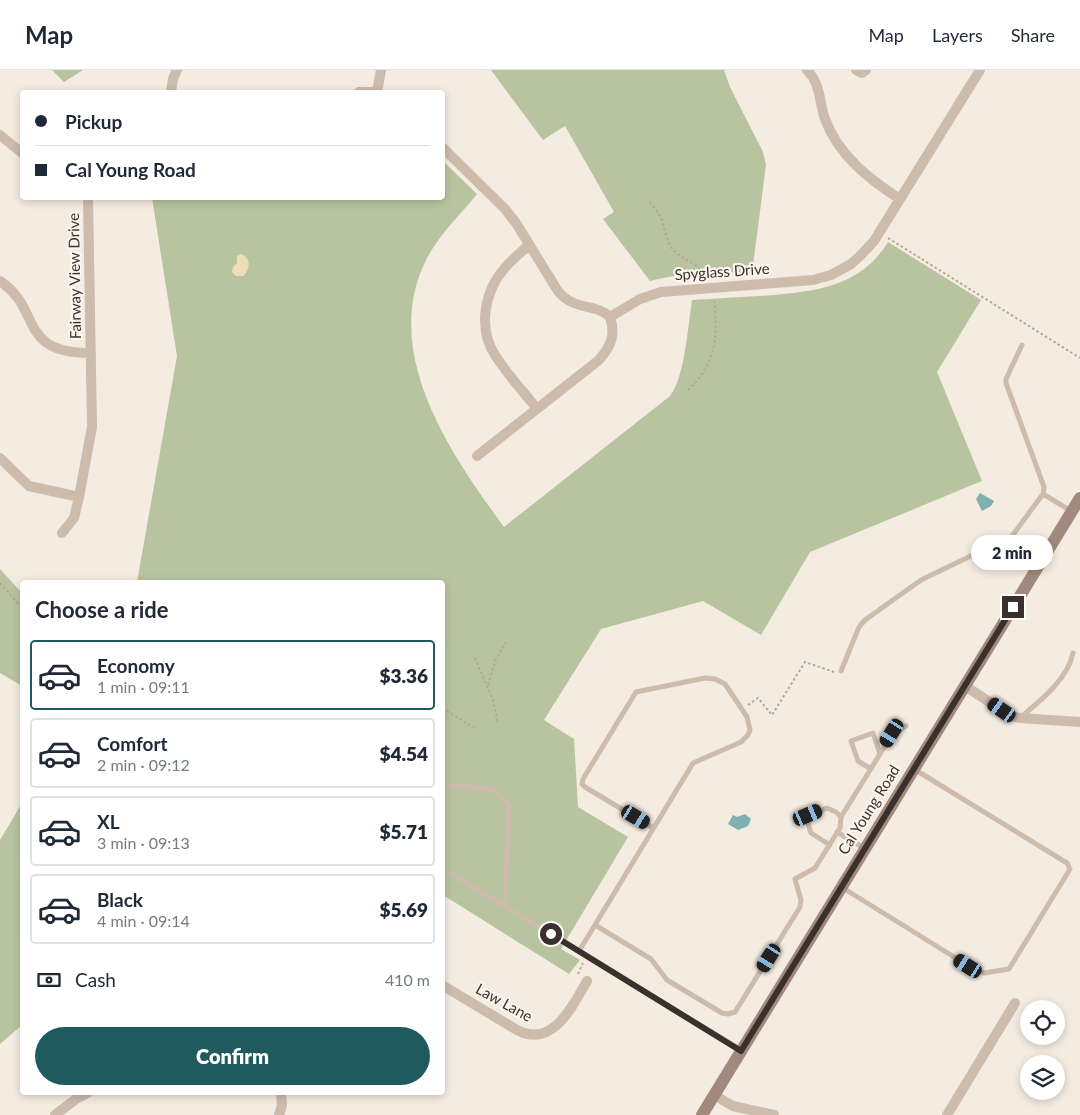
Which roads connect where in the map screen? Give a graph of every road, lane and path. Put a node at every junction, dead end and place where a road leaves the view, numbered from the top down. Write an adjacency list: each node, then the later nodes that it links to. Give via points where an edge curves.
1 (177, 70): 7 (street)
2 (381, 70): 8 (street)
3 (807, 70): 12 (street, via 816,83 827,125 846,154 870,178)
4 (856, 70): 5 (street)
5 (866, 70)
6 (980, 70): 12 (street, Spyglass Drive)
7 (171, 90)
8 (376, 90)
9 (0, 135): 11 (street)
10 (445, 150): 16 (street, via 505,209)
11 (20, 151)
12 (900, 199): 15 (street, Spyglass Drive)
13 (88, 200): 21 (street, Fairway View Drive)
14 (650, 202): 18 (path, via 662,220 670,246 696,265 708,277)
15 (880, 233): 18 (street, Spyglass Drive, via 851,264 822,278); 22 (path)
16 (529, 245): 19 (street, via 564,298 601,310); 24 (street, via 497,279 487,301 485,326 495,355)
17 (0, 281): 21 (street, Fairway View Drive, via 13,292 45,342 68,352)
18 (713, 288): 19 (street, Spyglass Drive, via 650,295); 23 (path, via 716,320 711,359 703,376)
19 (610, 317): 24 (street, via 614,331 600,360)
20 (1022, 346): 27 (lane, via 1006,383 1044,487)
21 (92, 353): 28 (street, Fairway View Drive, via 91,435)
22 (1080, 358)
23 (688, 390)
24 (537, 409): 25 (street)
25 (477, 456)
26 (0, 458): 28 (street, via 29,486)
27 (1043, 494): 30 (lane); 37 (lane, via 1012,536 921,580 865,620)
28 (79, 497): 31 (street, Fairway View Drive, via 74,518)
29 (1080, 498): 30 (main road, Cal Young Road)
30 (1072, 512): 38 (main road, Cal Young Road)
31 (62, 533)
32 (0, 583): 33 (path)
33 (20, 606)
34 (506, 642): 39 (path, via 496,659)
35 (1073, 653): 42 (lane, via 1068,669 1057,683)
36 (475, 658): 39 (path)
37 (840, 673): 40 (path, via 805,662 772,715 758,698)
38 (965, 686): 42 (street, via 1006,713); 49 (main road, Cal Young Road)
39 (487, 687): 44 (path, via 496,708)
40 (742, 709): 52 (lane, via 749,722 748,735 741,742 693,763); 52 (lane, via 724,684 715,679 705,678 634,694 582,784)
41 (445, 710): 46 (path)
42 (1020, 718): 43 (street)
43 (1080, 722)
44 (498, 724)
45 (906, 726): 47 (lane, via 894,732)
46 (475, 727)
47 (880, 754): 48 (lane); 48 (lane, via 873,733 851,741 858,761)
48 (871, 769): 51 (lane)
49 (914, 769): 55 (main road, Cal Young Road); 57 (lane, via 1070,867 1011,967 1006,971 978,972)
50 (445, 793): 58 (lane, via 452,785 492,789 510,804)
51 (841, 817): 53 (lane); 54 (lane, via 827,808 806,817 811,833)
52 (653, 828): 59 (lane)
53 (838, 832): 54 (lane); 55 (lane)
54 (830, 845): 59 (lane, via 814,870 795,878 800,907 733,1014 722,1013 667,980 651,959)
55 (864, 848): 57 (main road, Cal Young Road)
56 (445, 870): 58 (lane)
57 (841, 886): 64 (main road, Cal Young Road)
58 (505, 906): 60 (lane)
59 (595, 925): 60 (lane)
60 (579, 952): 64 (lane)
61 (587, 981): 62 (street, Law Lane, via 569,1011 554,1028 530,1035)
62 (445, 987)
63 (1015, 1003): 72 (street)
64 (741, 1051): 67 (main road, Cal Young Road)
65 (83, 1095): 68 (street)
66 (281, 1095): 69 (street)
67 (714, 1095): 70 (main road, Cal Young Road); 71 (street, via 733,1106)
68 (55, 1115)
69 (279, 1115)
70 (702, 1115)
71 (774, 1115)
72 (947, 1115)

